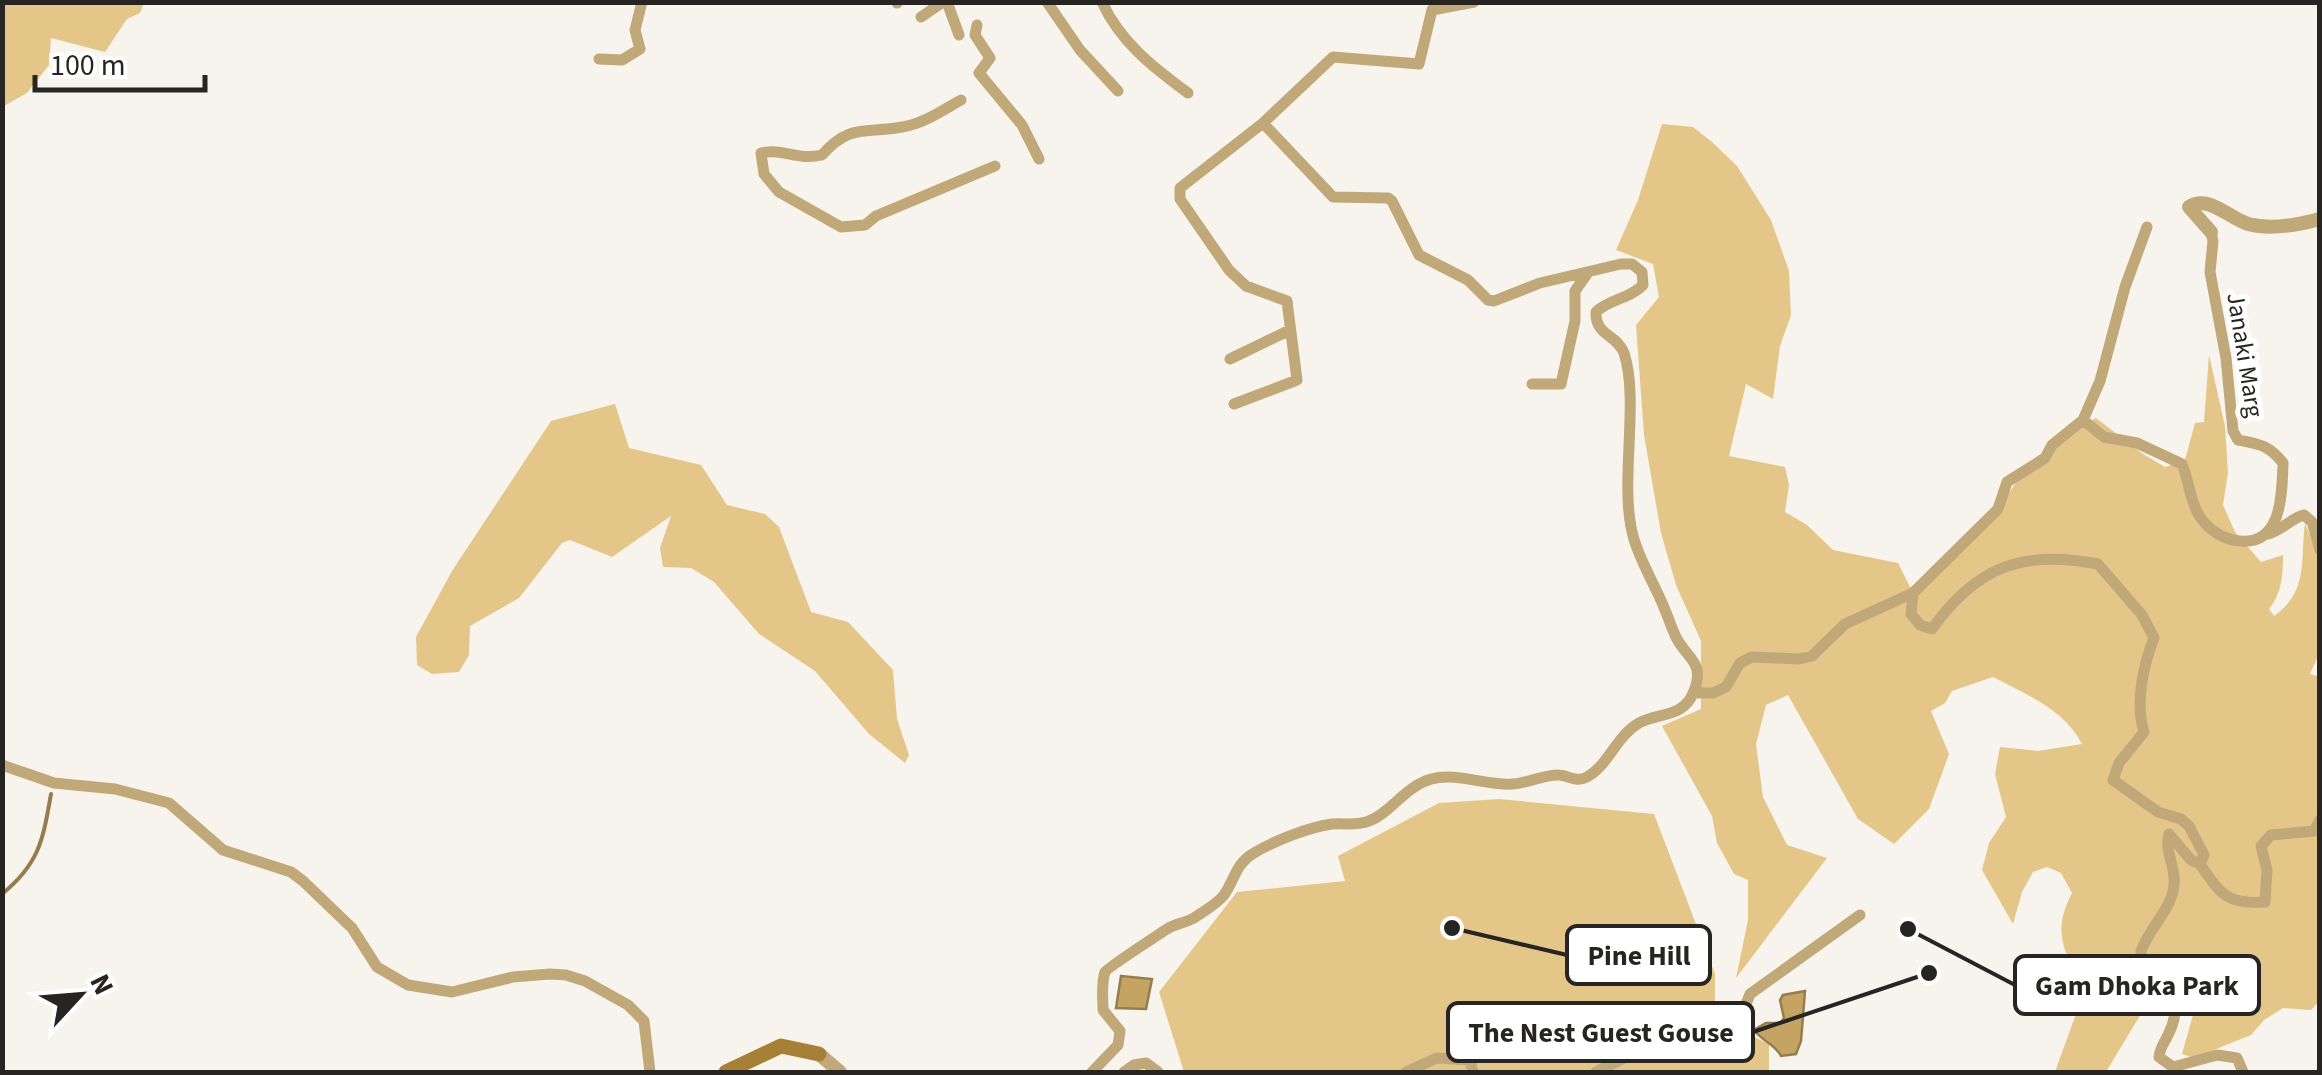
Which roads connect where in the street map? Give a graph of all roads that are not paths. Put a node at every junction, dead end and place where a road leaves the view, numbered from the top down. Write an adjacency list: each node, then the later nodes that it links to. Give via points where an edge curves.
1 (642, 2): 9 (street, via 635,30 640,48 622,60)
2 (945, 2): 6 (street); 8 (street)
3 (1047, 2): 10 (street)
4 (1102, 2): 11 (street, via 1130,46)
5 (1474, 2): 13 (street, via 1432,10 1419,64 1332,57)
6 (921, 18)
7 (977, 25): 14 (street, via 975,34 990,58 979,73 982,81 1022,125)
8 (960, 35)
9 (599, 58)
10 (1118, 92)
11 (1188, 94)
12 (961, 100): 15 (street, via 904,127 855,130 822,155 761,153 764,174 779,192 841,227 864,224)
13 (1263, 123): 19 (street, via 1333,197 1392,201 1419,255 1468,280 1488,300); 20 (street, via 1180,188 1180,199 1229,270 1246,286 1287,301)
14 (1038, 159)
15 (996, 166)
16 (2320, 219): 18 (street, Janaki Marg, via 2251,225 2195,202 2192,214)
17 (2147, 227): 24 (street)
18 (2210, 232): 25 (street, Janaki Marg, via 2234,432 2238,440 2274,450 2283,463)
19 (1588, 272): 22 (street, via 1574,291 1575,321 1561,384); 28 (street, via 1621,264 1642,272 1638,291 1602,306 1595,320 1624,353 1631,529 1677,640 1694,656)
20 (1290, 330): 21 (street); 23 (street, via 1297,380)
21 (1230, 358)
22 (1532, 384)
23 (1234, 404)
24 (2083, 420): 25 (street, via 2104,437 2182,464 2194,507 2228,540 2253,542); 27 (street, via 2045,458 2007,482 1998,509)
25 (2268, 534): 26 (street, via 2304,515)
26 (2320, 550)
27 (1913, 593): 28 (street, via 1845,624 1812,656 1752,657 1740,663 1726,687); 31 (street, via 1911,614 1932,629 1962,592 2012,562 2098,564 2154,638 2143,666 2138,720 2144,732 2113,780 2189,826 2204,856)
28 (1694, 693): 37 (street, via 1682,710 1636,725 1587,777 1505,784 1427,780 1366,823 1314,828 1254,852 1238,864 1223,897 1110,965 1103,1010 1120,1031 1118,1045)
29 (2, 765): 34 (street, via 181,810 222,850 303,880 352,928 378,967 408,985 452,992 513,977 550,974 585,981 644,1021)
30 (2320, 820): 31 (street, via 2314,831 2271,835 2261,846 2268,870 2265,902 2219,892)
31 (2200, 864): 43 (street, via 2169,834 2172,897 2145,939 2141,961 2160,972 2172,991 2174,1013 2159,1058 2174,1067 2217,1055 2237,1058)
32 (1860, 915): 42 (street, via 1750,994 1741,1017 1720,1032 1646,1047)
33 (819, 1054): 35 (main road, via 781,1046); 36 (street)
34 (650, 1072)
35 (726, 1072)
36 (840, 1072)
37 (1092, 1072)
38 (1124, 1072): 39 (street, via 1146,1063)
39 (1158, 1072)
40 (1406, 1072): 41 (street, via 1438,1058 1470,1060)
41 (1473, 1072)
42 (1596, 1072)
43 (2243, 1072)

